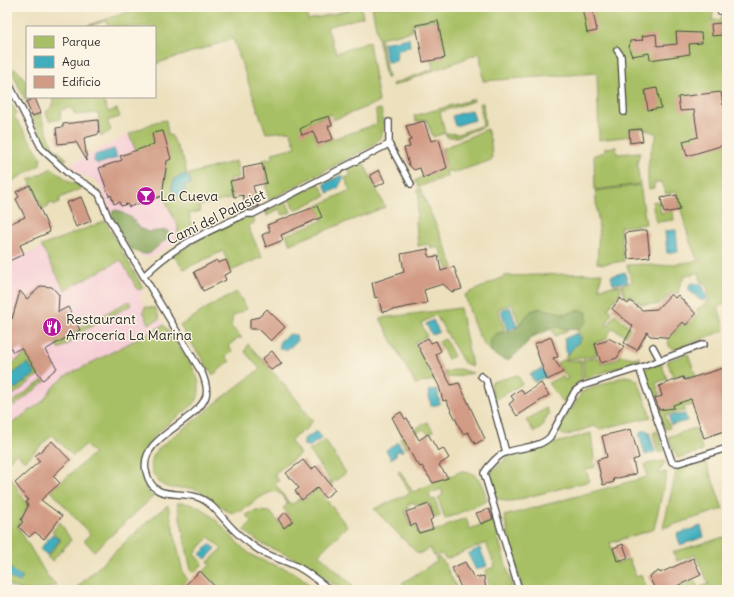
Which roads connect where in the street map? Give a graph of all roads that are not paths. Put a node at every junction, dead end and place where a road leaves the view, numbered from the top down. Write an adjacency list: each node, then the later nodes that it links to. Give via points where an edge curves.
1 (719, 7): 2 (lane, via 720,11)
2 (727, 12)
3 (617, 50): 5 (lane, via 621,56)
4 (7, 80): 9 (lane, via 42,149 71,176 99,194 108,217)
5 (624, 112)
6 (389, 122): 7 (lane)
7 (389, 144): 8 (lane); 9 (lane, Camí del Palasiet, via 253,214 246,214 176,248 159,260)
8 (411, 184)
9 (144, 276): 17 (lane, via 202,373 207,386 206,396 201,405 157,441 148,453 145,467 148,481 162,493 197,497 209,504 258,550 298,567)
10 (704, 344): 12 (lane)
11 (653, 347): 12 (lane)
12 (660, 360): 13 (lane)
13 (639, 368): 15 (lane, via 672,462 679,463); 16 (lane, via 582,386 575,391 546,441)
14 (481, 376): 16 (lane, via 486,380)
15 (727, 448)
16 (506, 452): 18 (lane, via 484,473)
17 (330, 590)
18 (519, 590)

